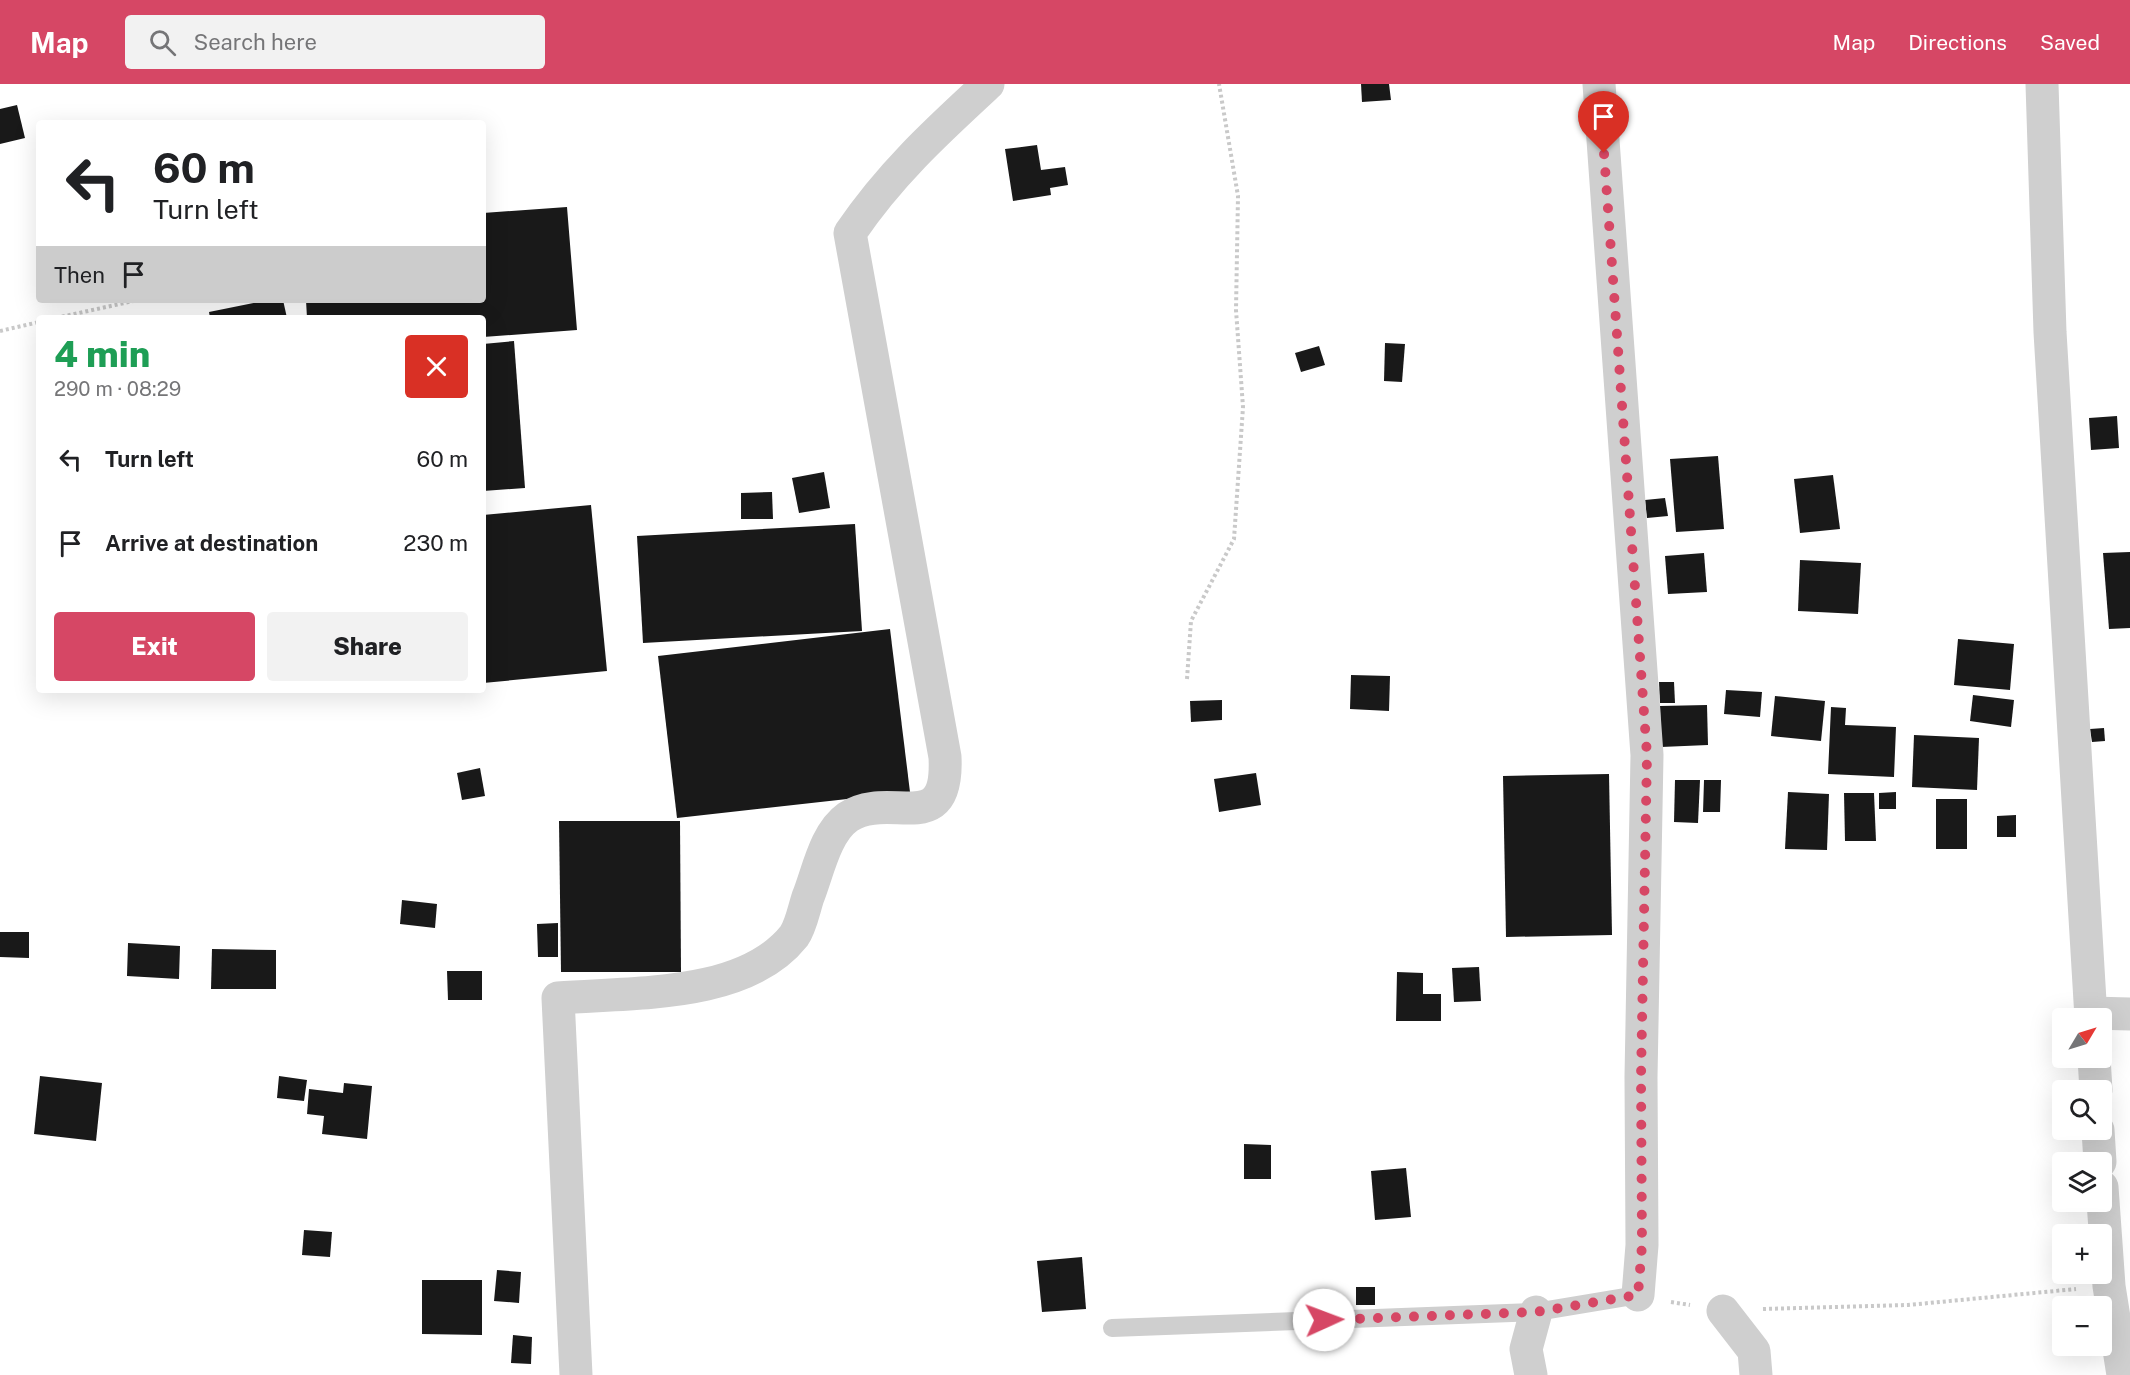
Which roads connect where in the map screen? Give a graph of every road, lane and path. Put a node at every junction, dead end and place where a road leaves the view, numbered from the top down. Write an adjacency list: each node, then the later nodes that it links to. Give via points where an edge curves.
1 (988, 84): 19 (street, via 920,147 884,186 850,233 945,758 946,779 941,796 922,807 872,809 849,816 834,830 795,935 770,958 737,976 684,988 558,998)
2 (1219, 84): 9 (path, via 1238,196 1236,310 1243,407 1234,539 1191,621)
3 (1599, 84): 15 (street, via 1647,755 1642,1245)
4 (2042, 84): 10 (street, via 2050,332)
5 (124, 303): 6 (path)
6 (70, 315)
7 (36, 323): 8 (path)
8 (0, 331)
9 (1187, 679)
10 (2091, 1008)
11 (2130, 1014): 12 (street)
12 (2112, 1015)
13 (2104, 1212): 14 (street)
14 (2109, 1286): 16 (path, via 1908,1305); 22 (street)
15 (1638, 1295): 16 (path); 17 (lane)
16 (1723, 1311): 21 (street, via 1754,1352)
17 (1536, 1312): 18 (lane); 20 (street, via 1526,1349)
18 (1112, 1328)
19 (576, 1375)
20 (1531, 1375)
21 (1756, 1375)
22 (2123, 1375)

